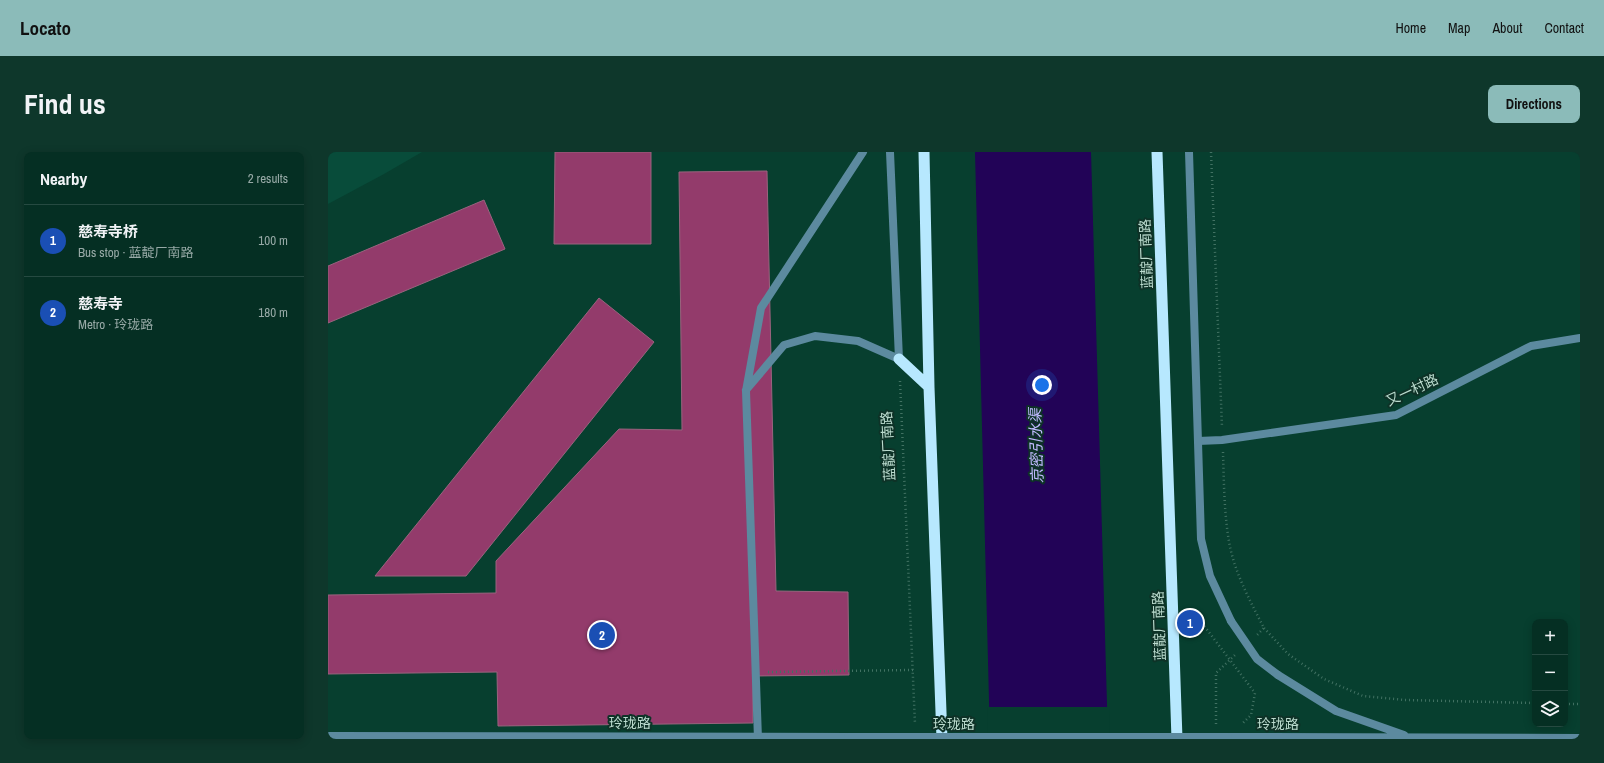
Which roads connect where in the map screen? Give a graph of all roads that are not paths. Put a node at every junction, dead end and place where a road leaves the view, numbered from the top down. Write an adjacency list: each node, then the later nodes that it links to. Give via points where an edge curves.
1 (863, 152): 9 (street, via 761,308)
2 (890, 152): 7 (street)
3 (924, 152): 8 (highway)
4 (1158, 152): 16 (highway, 蓝靛厂南路)
5 (1189, 152): 10 (street)
6 (1580, 338): 10 (street, 又一村路, via 1531,346 1396,415 1222,440)
7 (899, 359): 8 (highway); 9 (street, via 858,340 815,336 784,345)
8 (929, 386): 15 (highway)
9 (746, 391): 12 (street)
10 (1198, 441): 13 (street, bridge, via 1201,539 1210,576 1231,621 1257,659 1336,711)
11 (328, 736): 12 (street, 玲珑路)
12 (758, 738): 13 (street, 玲珑路, bridge)
13 (1411, 738): 14 (street, 玲珑路)
14 (1580, 738)
15 (942, 739)
16 (1177, 739)

